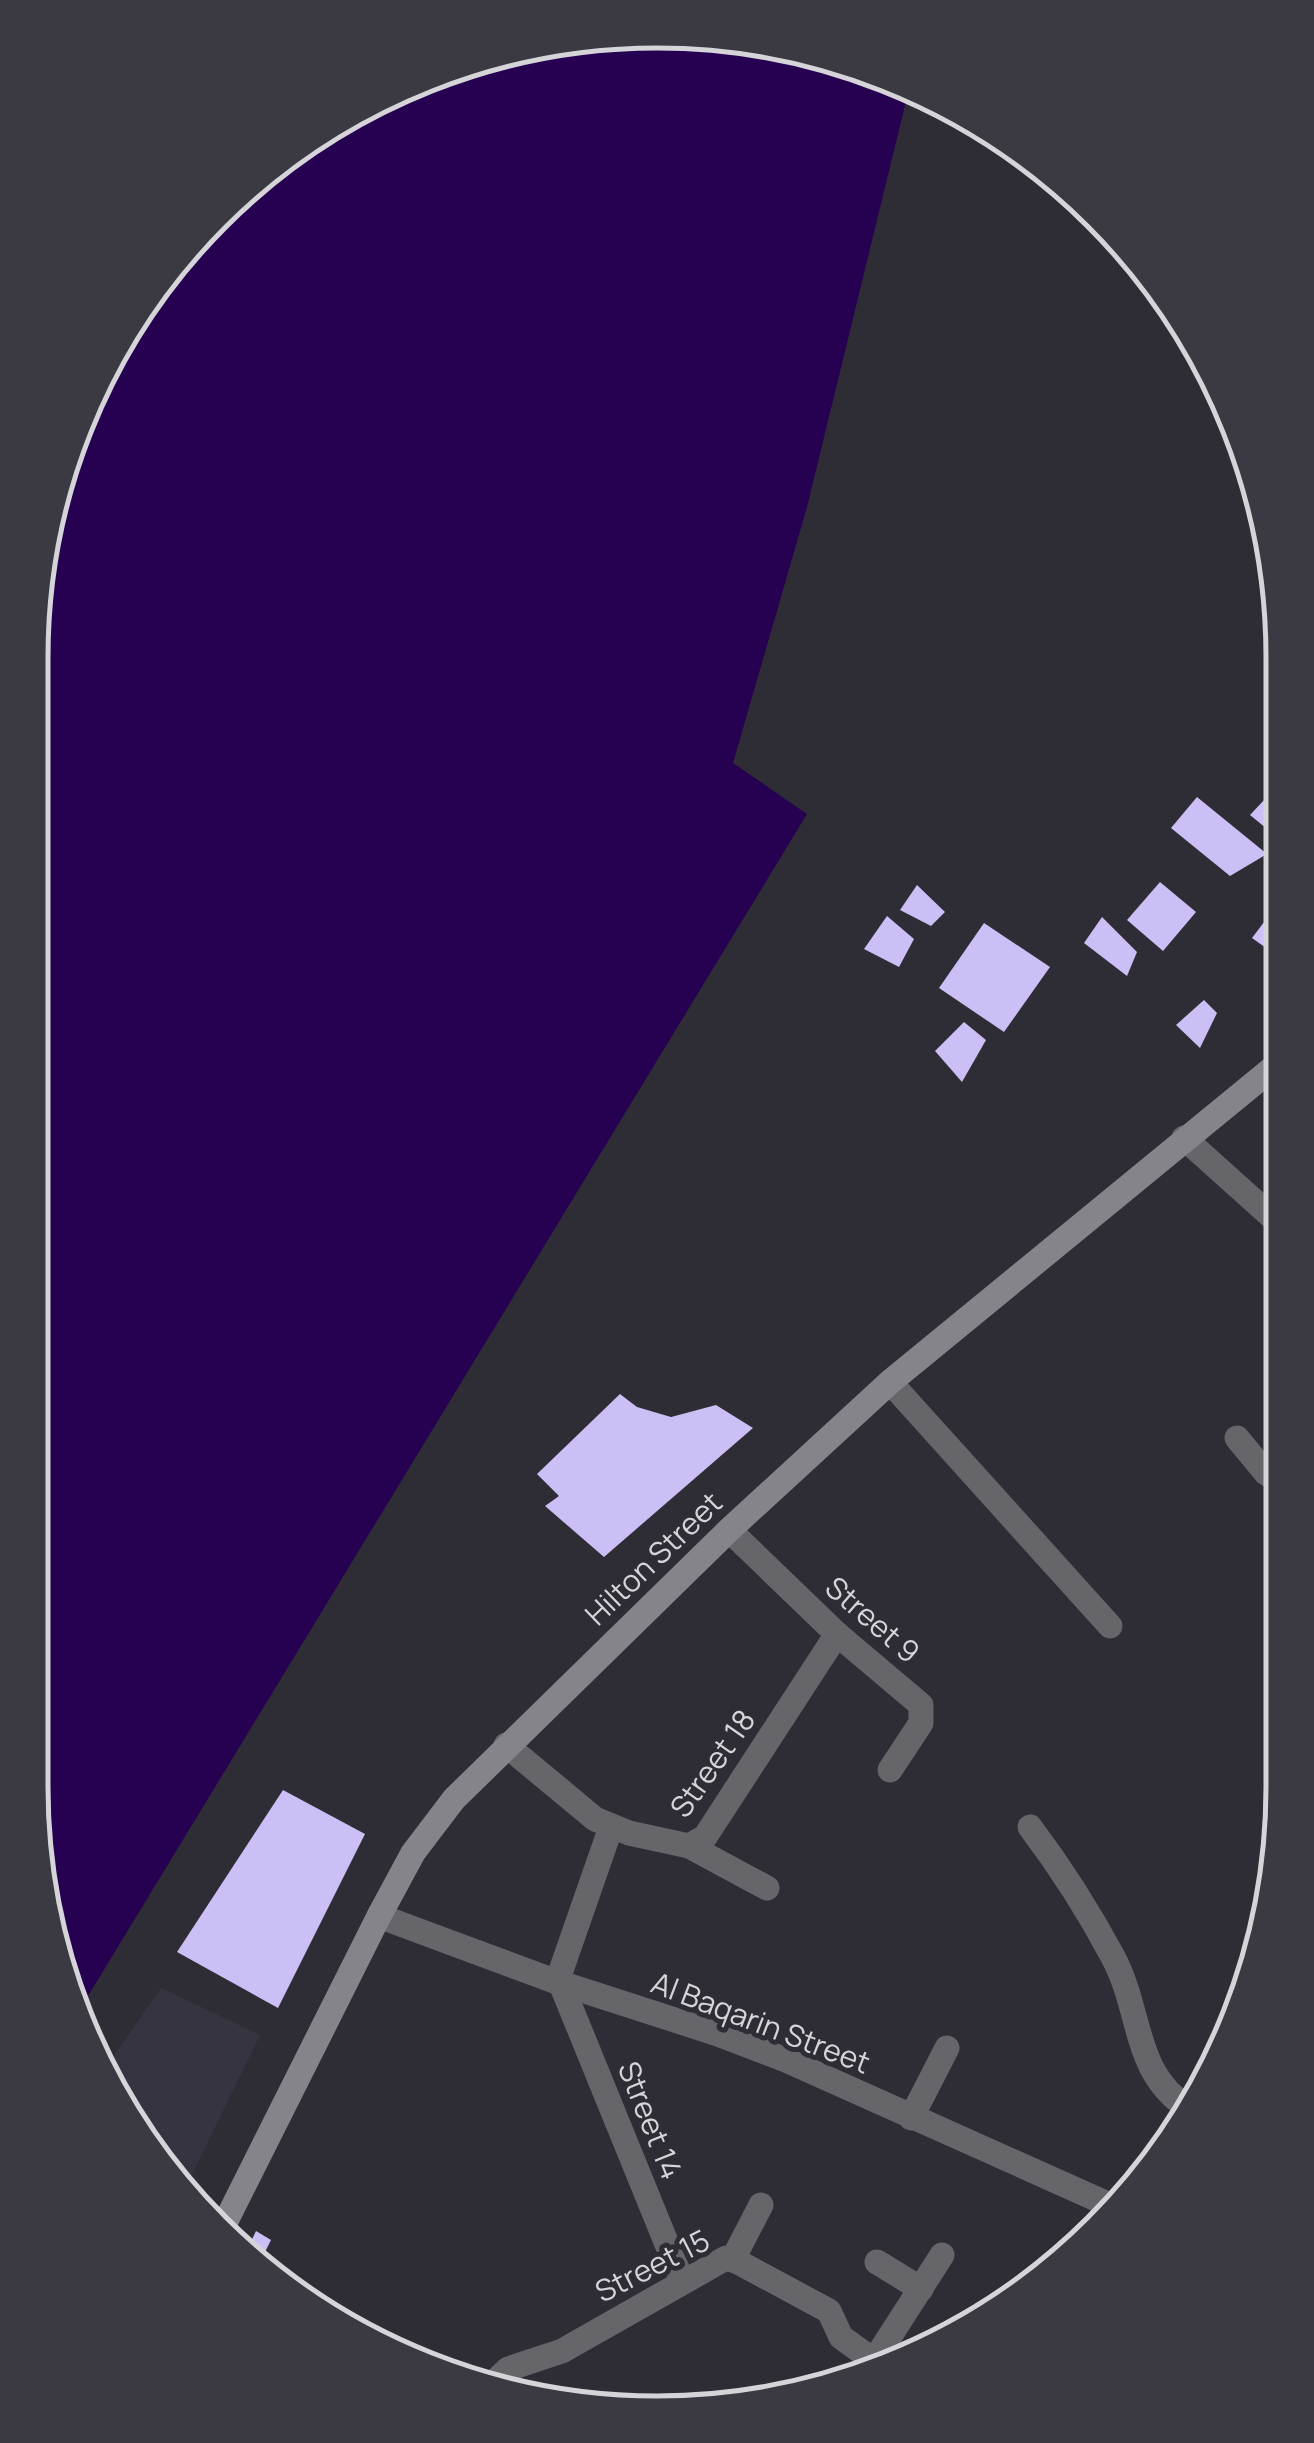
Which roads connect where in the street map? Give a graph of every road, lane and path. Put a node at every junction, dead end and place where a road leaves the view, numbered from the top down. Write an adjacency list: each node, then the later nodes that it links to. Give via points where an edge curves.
1 (1266, 1073): 2 (main road, Hilton Street)
2 (1184, 1138): 3 (street); 4 (main road, Hilton Street)
3 (1266, 1212)
4 (890, 1382): 7 (main road, Hilton Street); 8 (street)
5 (1237, 1438): 6 (street)
6 (1266, 1473)
7 (729, 1530): 9 (street, Street 9); 10 (main road, Hilton Street)
8 (1110, 1626)
9 (837, 1634): 11 (street, Street 9, via 921,1704 921,1724); 14 (street, Street 18, via 705,1837)
10 (506, 1745): 12 (street, Street 18); 16 (main road, Hilton Street, via 454,1799)
11 (890, 1770)
12 (610, 1827): 14 (street, Street 18); 17 (street)
13 (1030, 1827): 19 (street, via 1114,1960 1142,2051)
14 (689, 1846): 15 (street)
15 (767, 1888)
16 (379, 1916): 17 (street, Al Baqarin Street); 23 (main road, Hilton Street)
17 (558, 1983): 20 (street, Al Baqarin Street, via 769,2054); 27 (street, Street 14)
18 (947, 2048): 20 (street)
19 (1178, 2102)
20 (911, 2118): 21 (street, Al Baqarin Street)
21 (1102, 2202)
22 (761, 2205): 25 (street)
23 (227, 2218)
24 (942, 2254): 28 (street)
25 (733, 2259): 27 (street, Street 15); 30 (street, Street 15, via 829,2311 836,2332)
26 (877, 2262): 28 (street)
27 (682, 2281): 31 (street, Street 15, via 562,2351)
28 (921, 2289): 29 (street)
29 (887, 2350)
30 (869, 2357)
31 (501, 2375)

